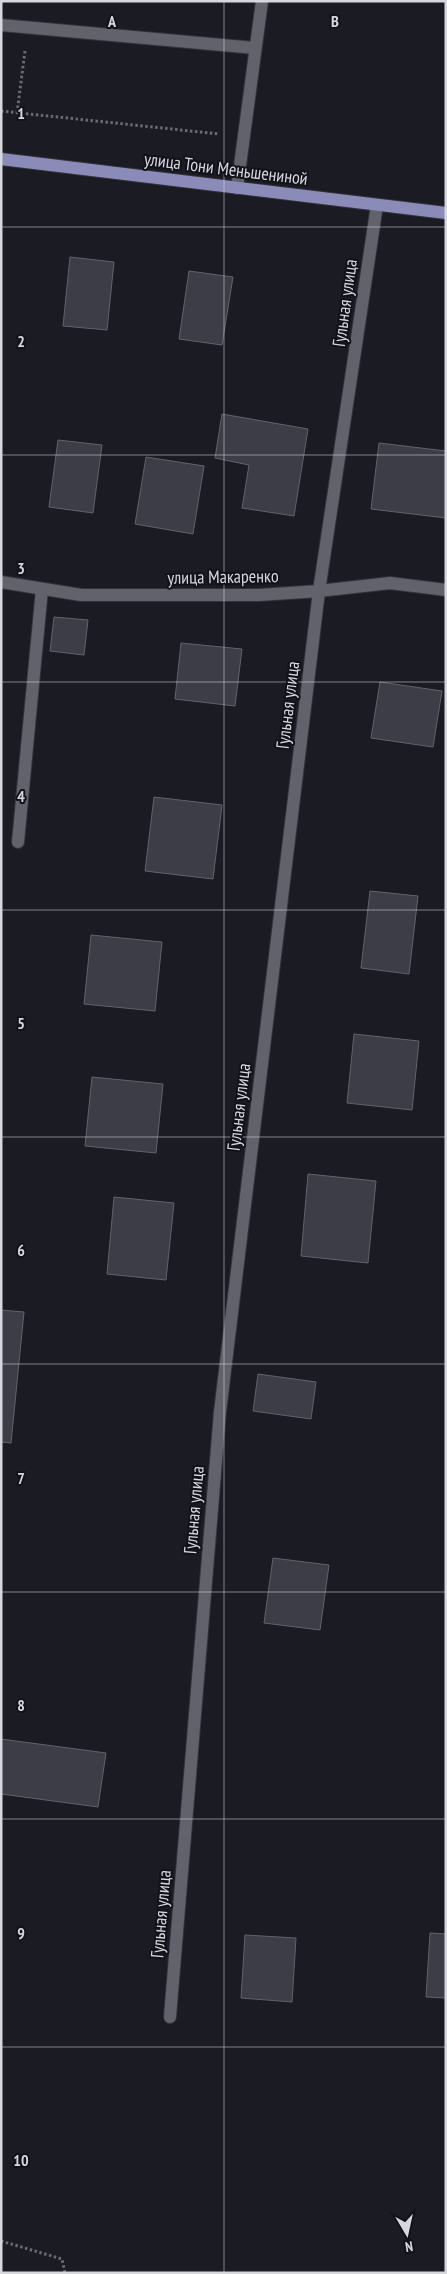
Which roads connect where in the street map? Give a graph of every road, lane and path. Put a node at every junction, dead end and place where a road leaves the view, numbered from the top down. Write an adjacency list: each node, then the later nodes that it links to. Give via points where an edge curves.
1 (262, 1): 4 (street)
2 (1, 25): 3 (street)
3 (28, 28): 4 (street); 6 (path)
4 (256, 48): 7 (street)
5 (1, 111): 6 (path)
6 (17, 113): 7 (path)
7 (244, 137): 9 (street)
8 (1, 159): 9 (main road, улица Тони Меньшениной)
9 (237, 188): 10 (main road, улица Тони Меньшениной)
10 (377, 205): 11 (main road, улица Тони Меньшениной); 15 (street, Гульная улица)
11 (446, 213)
12 (1, 582): 13 (street, улица Макаренко)
13 (42, 589): 15 (street, улица Макаренко, via 81,595 259,595); 16 (street)
14 (446, 590): 15 (street, улица Макаренко, via 390,583)
15 (319, 591): 17 (street, Гульная улица, via 220,1412)
16 (18, 842)
17 (170, 2017)
18 (1, 2241): 19 (path, via 62,2259)
19 (65, 2273)

